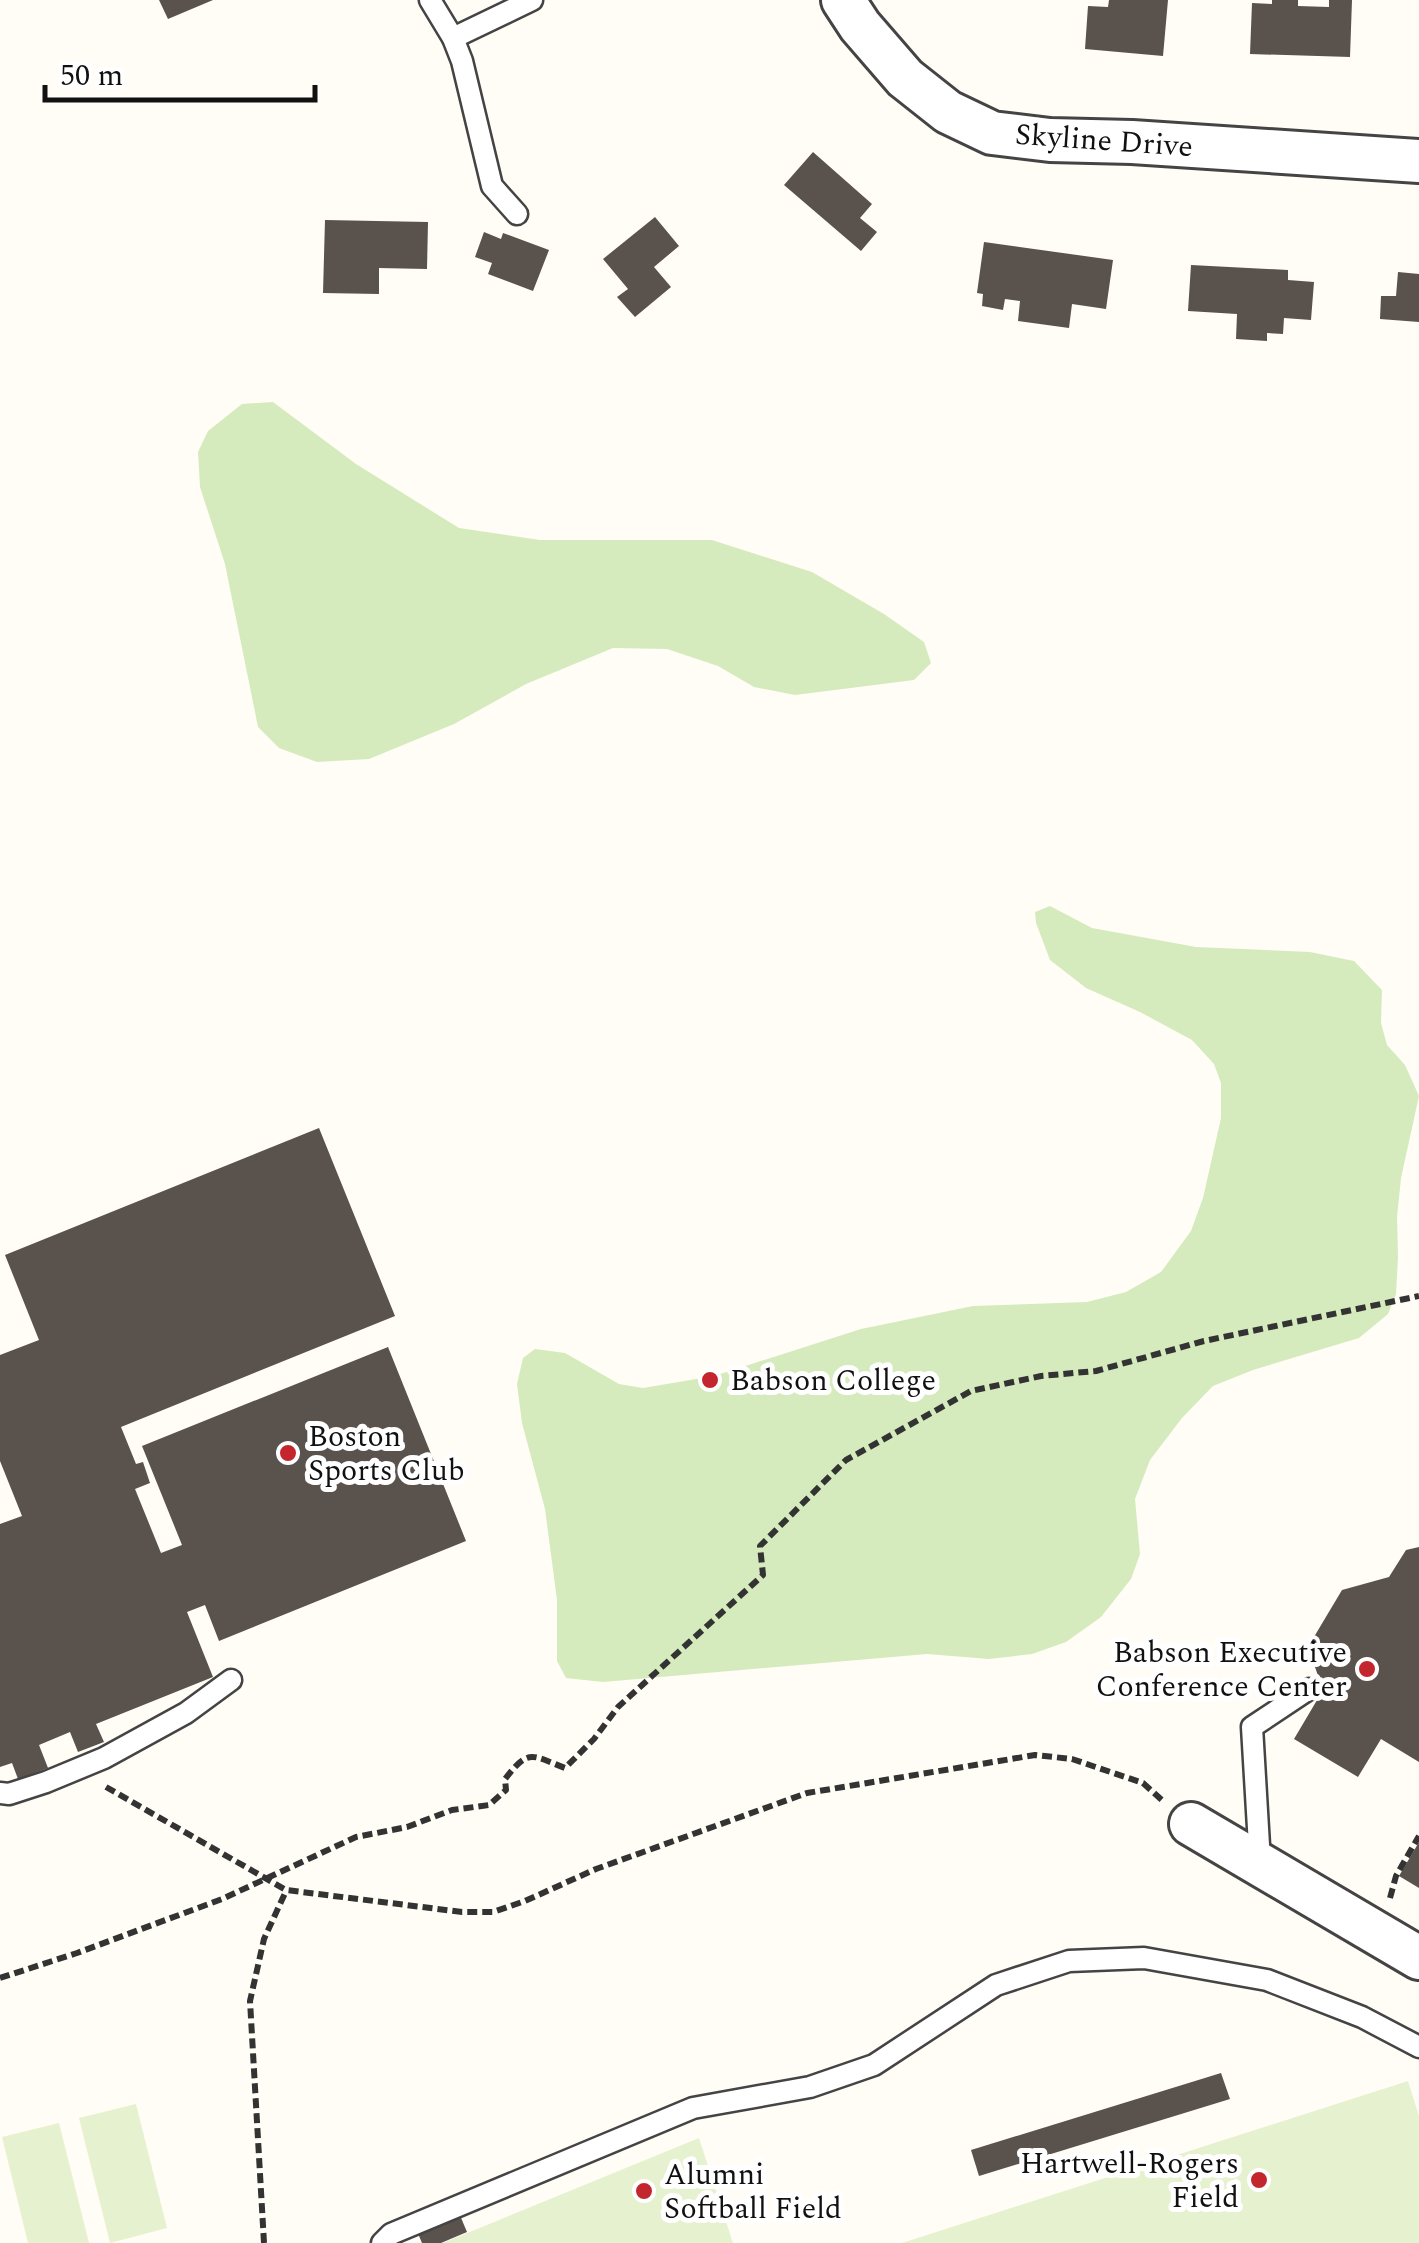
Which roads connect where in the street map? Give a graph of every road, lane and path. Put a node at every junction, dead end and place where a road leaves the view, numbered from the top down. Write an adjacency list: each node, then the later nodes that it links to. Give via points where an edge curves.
1 (430, 0): 4 (lane)
2 (532, 0): 4 (lane)
3 (844, 0): 5 (street, Skyline Drive, via 905,78 948,112 992,132)
4 (452, 38): 6 (lane, via 492,186)
5 (1419, 161)
6 (517, 214)
7 (1419, 1296): 15 (path, via 1096,1371 971,1391 846,1460 760,1546 763,1575 618,1707 565,1768 535,1756 520,1759 505,1779 506,1790 489,1805 356,1837)
8 (231, 1680): 10 (lane, via 186,1714)
9 (1309, 1689): 14 (lane, via 1252,1728)
10 (75, 1770): 11 (lane); 15 (path)
11 (0, 1793)
12 (1191, 1824): 14 (street); 16 (path, via 1142,1783 1072,1759 1035,1755 806,1794 493,1912)
13 (1419, 1836): 17 (path)
14 (1260, 1864): 18 (street)
15 (266, 1879): 16 (path); 19 (path)
16 (286, 1890): 21 (path, via 264,1940 250,2001)
17 (1390, 1899)
18 (1419, 1958)
19 (0, 1978)
20 (1419, 2048): 22 (lane, via 1362,2017 1267,1980 1144,1958 1068,1961 996,1985 874,2065 810,2087 693,2108)
21 (264, 2243)
22 (382, 2243)

